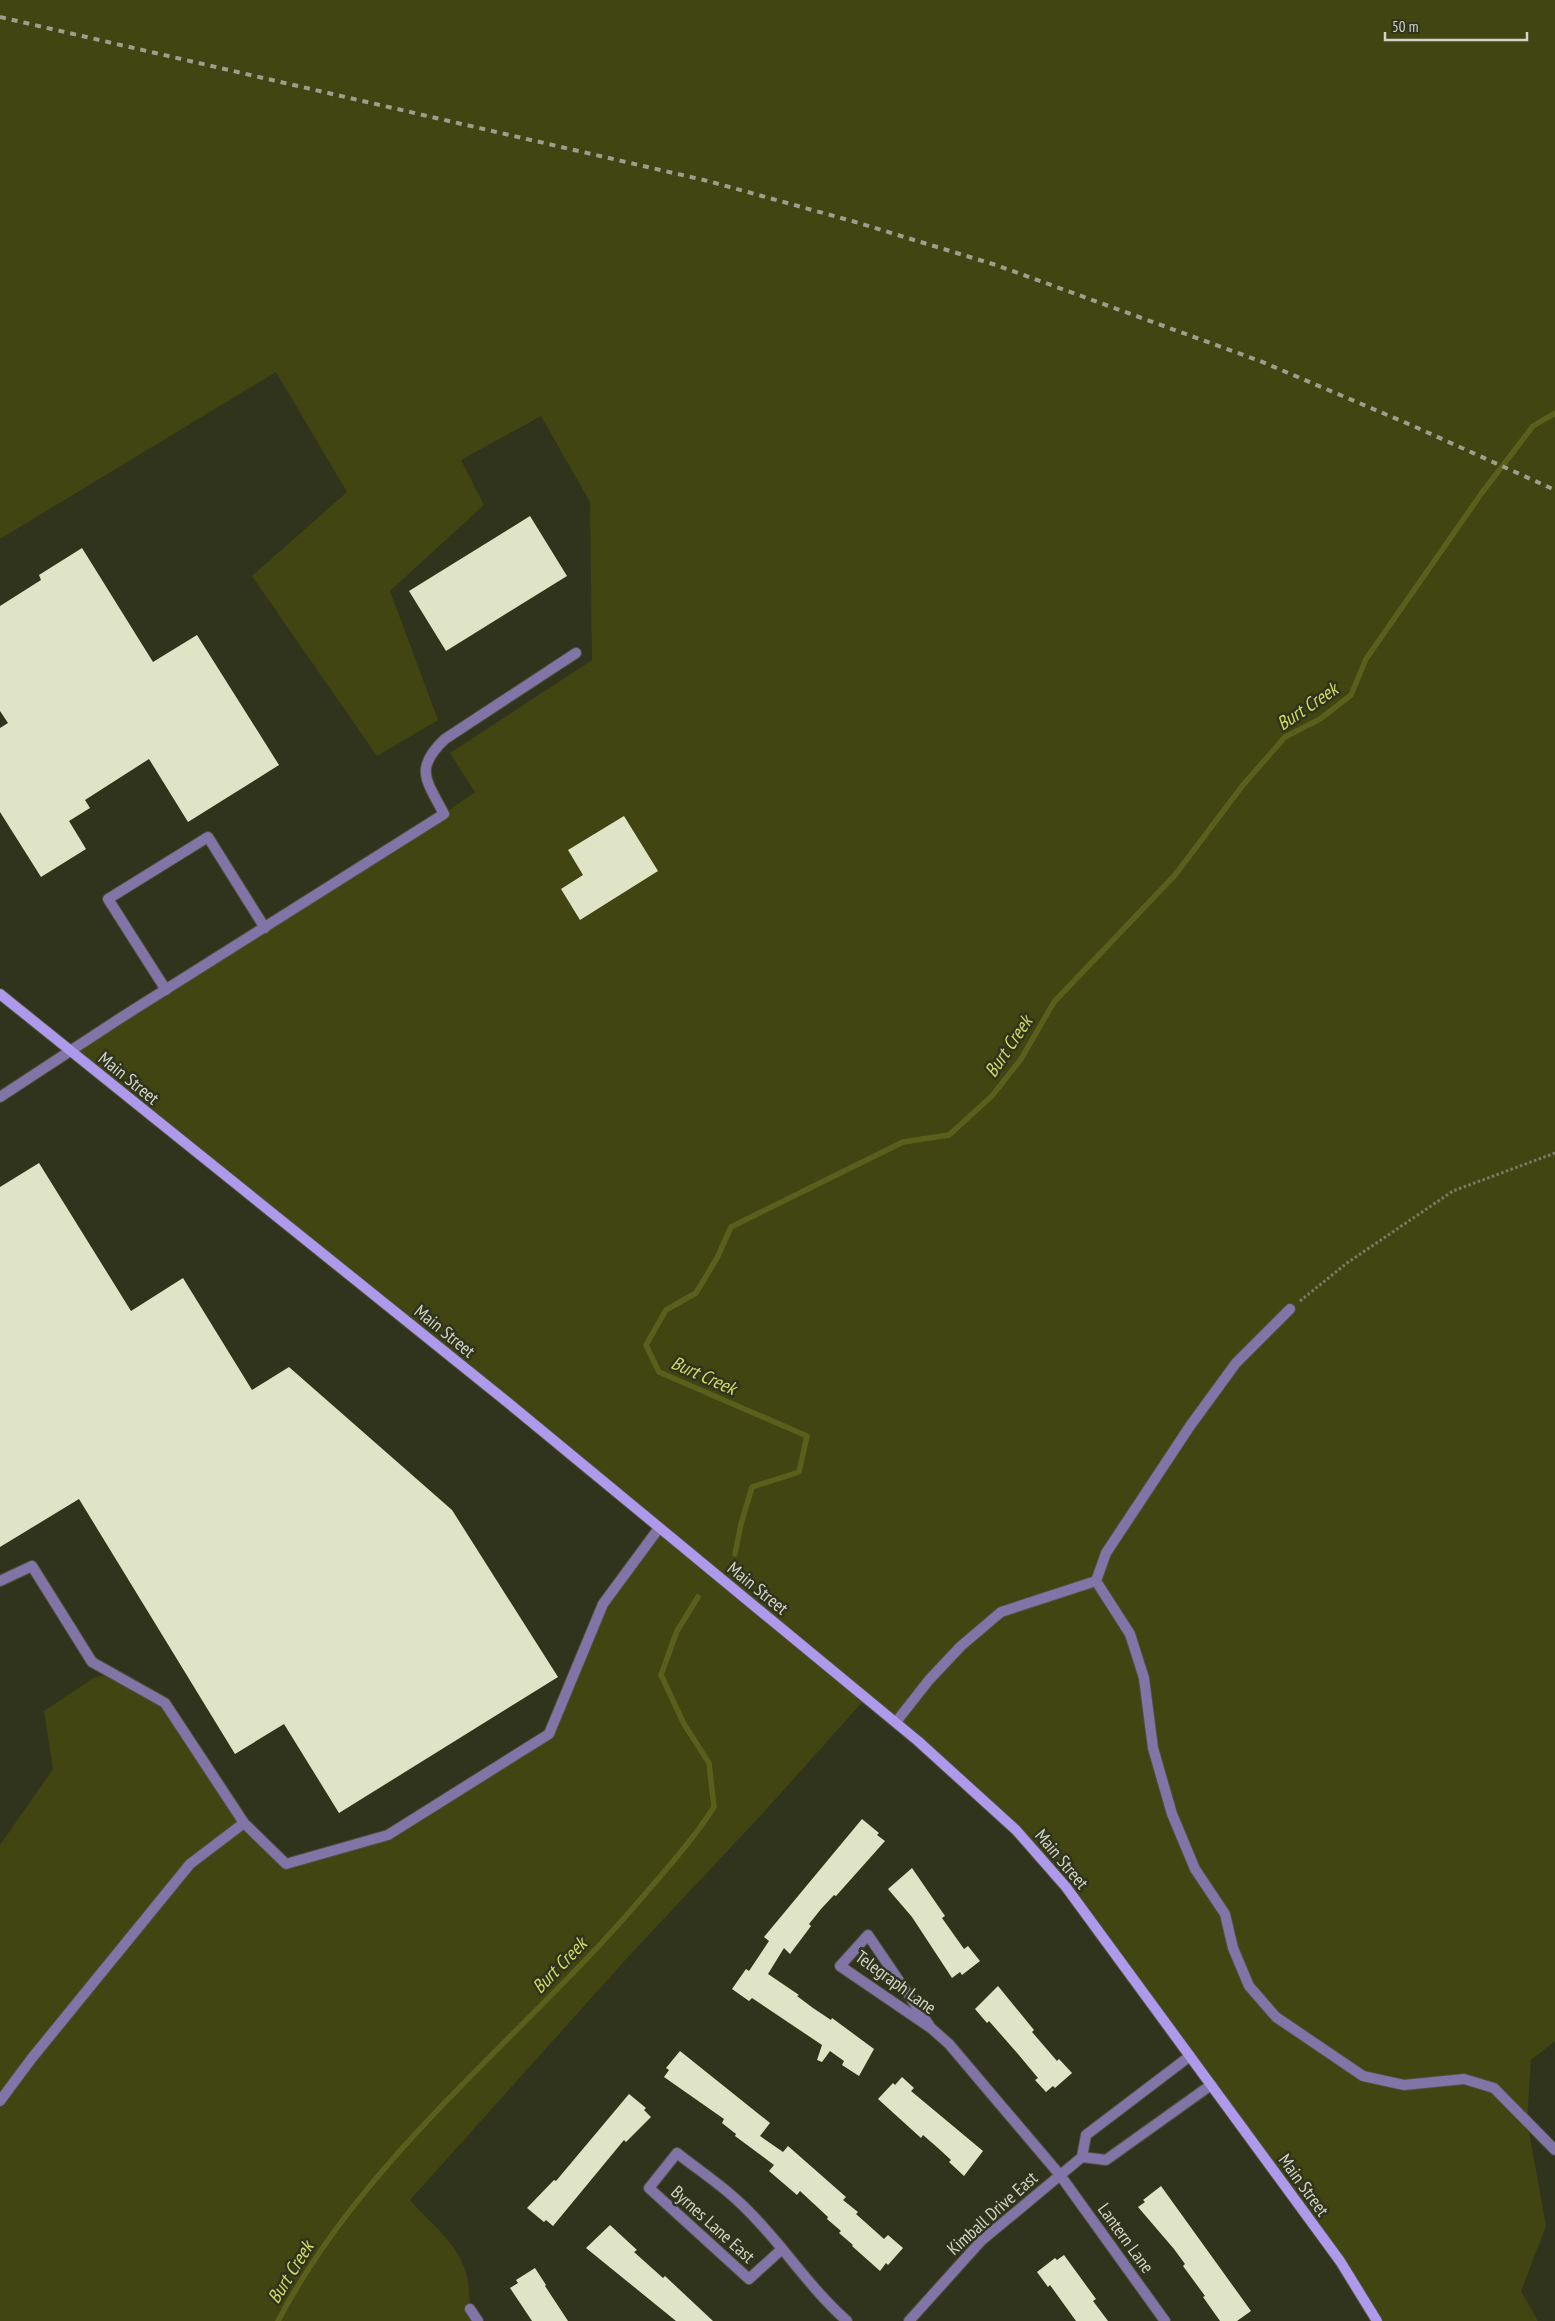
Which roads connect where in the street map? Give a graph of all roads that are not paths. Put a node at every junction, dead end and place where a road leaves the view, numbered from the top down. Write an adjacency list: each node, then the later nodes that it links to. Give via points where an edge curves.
1 (576, 652): 2 (street, via 445,739 432,751 424,770 428,785 444,814)
2 (264, 928): 3 (street); 3 (street, via 208,837 108,899)
3 (166, 990): 5 (street)
4 (0, 994): 5 (main road, Main Street)
5 (70, 1051): 6 (street); 8 (main road, Main Street)
6 (0, 1097)
7 (1290, 1309): 10 (street, via 1236,1363 1190,1426 1106,1553)
8 (659, 1528): 11 (main road, Main Street); 12 (street, via 603,1604 549,1734 388,1835 286,1864)
9 (0, 1581): 12 (street, via 32,1566 92,1662 165,1703)
10 (1096, 1581): 11 (street, via 1000,1612 935,1673); 17 (street, via 1130,1634 1144,1678 1153,1748 1172,1814 1195,1869 1225,1914 1233,1948 1248,1986 1276,2017 1364,2076 1404,2085 1464,2079 1494,2088)
11 (896, 1722): 14 (main road, Main Street, via 1016,1830 1066,1887)
12 (244, 1822): 16 (street, via 190,1864 20,2072)
13 (931, 2028): 13 (street, Telegraph Lane, via 873,1942 868,1935 840,1966); 19 (street, Telegraph Lane, via 949,2044)
14 (1190, 2056): 15 (main road, Main Street); 18 (street, via 1086,2135)
15 (1211, 2085): 18 (street, via 1106,2160); 26 (main road, Main Street, via 1340,2262)
16 (0, 2101)
17 (1555, 2150)
18 (1082, 2157): 19 (street, Kimball Drive East)
19 (1060, 2175): 24 (street, Kimball Drive East, via 981,2241); 25 (street, Lantern Lane)
20 (782, 2248): 20 (street, Byrnes Lane East, via 738,2201 677,2153 649,2188 750,2279); 23 (street, Byrnes Lane East, via 808,2281)
21 (470, 2309): 22 (street)
22 (478, 2321)
23 (847, 2321)
24 (909, 2321)
25 (1165, 2321)
26 (1377, 2321)

